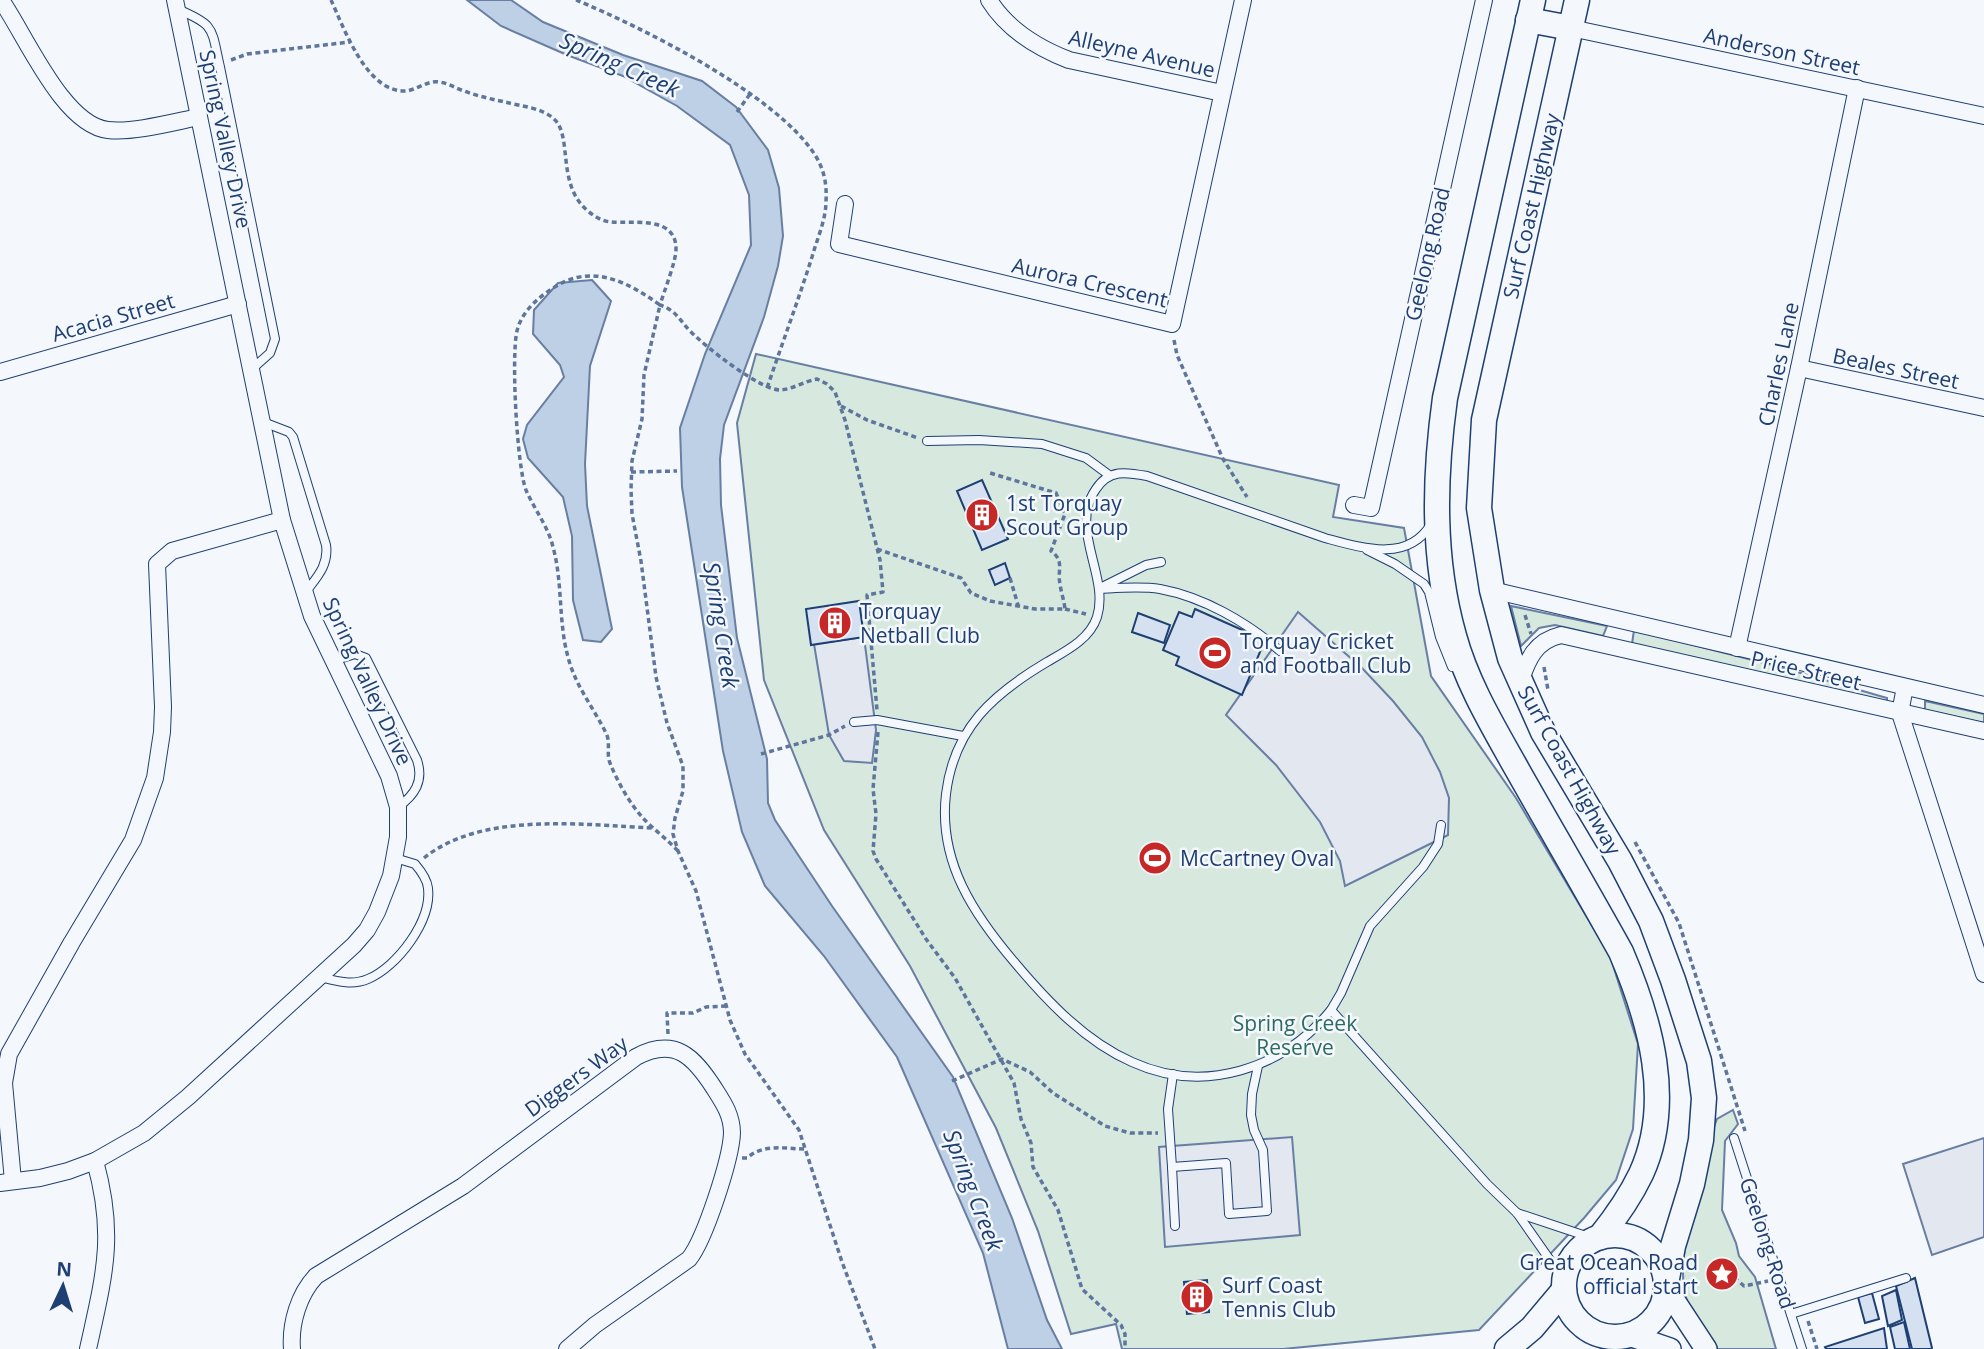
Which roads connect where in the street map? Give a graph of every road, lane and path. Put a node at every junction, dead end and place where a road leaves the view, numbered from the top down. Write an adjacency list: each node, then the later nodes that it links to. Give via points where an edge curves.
1 (1, 0): 18 (street, via 62,100 83,121 121,130)
2 (331, 0): 11 (path)
3 (576, 0): 15 (path, via 657,38)
4 (989, 0): 14 (street, Alleyne Avenue, via 1010,25 1048,52)
5 (1243, 0): 14 (street, Aurora Crescent)
6 (1484, 0): 35 (street, Geelong Road, via 1379,510)
7 (1577, 0): 10 (main road, Surf Coast Highway)
8 (176, 5): 12 (lane, via 208,25); 18 (street, Spring Valley Drive)
9 (1530, 10): 10 (main road); 37 (main road, Surf Coast Highway, via 1445,398 1437,456)
10 (1571, 28): 13 (street, Anderson Street); 44 (main road, Surf Coast Highway, via 1484,420 1479,508)
11 (349, 42): 12 (path, via 237,56); 21 (path, via 365,67 391,88 405,91 437,81 553,117 562,132 565,163 577,198 595,217 608,222 658,224 674,240 674,258)
12 (220, 67): 24 (lane, via 275,339 270,353)
13 (1857, 88): 17 (street, Anderson Street); 23 (street, Charles Lane)
14 (1222, 93): 22 (street, Aurora Crescent)
15 (750, 94): 16 (path); 26 (path, via 810,147 825,176 824,217)
16 (737, 112)
17 (1984, 116)
18 (200, 117): 20 (street, Spring Valley Drive)
19 (845, 204): 22 (street, Aurora Crescent, via 839,244)
20 (238, 303): 24 (street, Spring Valley Drive); 25 (street, Acacia Street)
21 (660, 305): 26 (path, via 678,314 690,331); 32 (path, via 644,375 642,419); 69 (path, via 609,276 573,278 547,292 524,314 515,351 522,475 549,531 568,657 607,735 610,763 643,818)
22 (1172, 324): 36 (path, via 1182,367 1223,459)
23 (1799, 368): 28 (street, Beales Street); 53 (street, Charles Lane)
24 (253, 369): 29 (street, Spring Valley Drive)
25 (0, 372)
26 (767, 388): 27 (path, via 782,390 817,379 835,392)
27 (839, 405): 30 (path); 40 (path)
28 (1984, 408)
29 (263, 422): 38 (street, Spring Valley Drive); 45 (lane, via 293,437 326,545 323,569)
30 (927, 441): 34 (lane, via 1042,444 1086,458)
31 (677, 471): 32 (path)
32 (631, 472): 71 (path, via 632,514 656,677 683,766 683,791 673,834)
33 (990, 473): 48 (path, via 1056,493 1065,514 1051,551 1062,569 1059,581)
34 (1109, 475): 36 (lane, via 1147,476); 43 (lane, via 1088,505 1091,555)
35 (1354, 505)
36 (1257, 515): 39 (lane)
37 (1436, 515): 39 (lane, via 1425,533 1406,548); 93 (main road, Surf Coast Highway, via 1445,599 1473,697 1620,952 1653,1047 1656,1097 1650,1148 1632,1192)
38 (282, 520): 45 (street, Spring Valley Drive); 90 (street, via 172,551 158,564 163,707 155,778 134,840 9,1054 4,1083)
39 (1356, 545): 56 (lane, via 1424,584)
40 (877, 549): 47 (path, via 961,578 971,593 990,601); 62 (path, via 883,592 867,595)
41 (1161, 562): 43 (lane)
42 (1010, 578): 47 (path)
43 (1100, 589): 49 (lane); 54 (lane, via 1133,587 1201,601 1260,634)
44 (1492, 590): 46 (street, Price Street); 57 (main road, Surf Coast Highway)
45 (305, 593): 55 (street, Spring Valley Drive)
46 (1519, 597): 50 (street, Price Street); 51 (path)
47 (1018, 605): 48 (path)
48 (1065, 608): 49 (path)
49 (1097, 617): 65 (lane, via 1073,647 1014,682 992,701)
50 (1621, 621): 52 (street); 53 (street, Price Street)
51 (1537, 647): 52 (street, Price Street, via 1561,635); 57 (street); 59 (path)
52 (1619, 648): 61 (street, Price Street)
53 (1737, 648): 58 (street, Price Street)
54 (1280, 651)
55 (333, 661): 67 (street, Spring Valley Drive, via 389,776); 67 (lane, via 355,654 366,658 417,760 417,788)
56 (1454, 672)
57 (1520, 682): 98 (main road, Surf Coast Highway, via 1543,732 1651,921 1699,1061 1704,1098 1701,1140)
58 (1905, 687): 60 (street, Price Street); 61 (street)
59 (1548, 693)
60 (1984, 705)
61 (1900, 713): 64 (street, Price Street); 74 (street)
62 (877, 720): 63 (lane); 65 (lane); 79 (path, via 873,850)
63 (854, 722): 66 (path, via 829,735)
64 (1984, 731)
65 (963, 736): 81 (lane, via 946,792 945,833 957,879 968,898 1007,955 1061,1013 1121,1056)
66 (761, 754)
67 (398, 807): 72 (street, Spring Valley Drive)
68 (1441, 825): 77 (lane, via 1438,844 1423,867 1370,926)
69 (656, 828): 71 (path); 73 (path, via 502,827 439,845)
70 (1633, 840): 85 (path, via 1679,923)
71 (678, 850): 76 (path, via 696,891)
72 (395, 858): 73 (lane); 75 (street, Spring Valley Drive, via 368,930)
73 (415, 864): 75 (lane, via 428,885 426,908 410,943 374,975 354,983)
74 (1984, 974)
75 (320, 977): 88 (street, Spring Valley Drive, via 144,1133)
76 (727, 1006): 78 (path, via 667,1013); 86 (path, via 746,1054 799,1130)
77 (1331, 1010): 80 (lane, via 1293,1047); 91 (lane)
78 (669, 1049): 87 (street, via 699,1066 726,1107 732,1133); 103 (street, Diggers Way, via 636,1057 463,1186 316,1276 301,1296)
79 (1002, 1059): 82 (path); 83 (path, via 1030,1072 1053,1093 1105,1126 1130,1133); 106 (path, via 1014,1083 1033,1167 1058,1210 1082,1289 1121,1325)
80 (1258, 1066): 81 (lane, via 1220,1074); 89 (lane, via 1251,1115 1262,1150 1267,1211 1229,1214 1226,1163)
81 (1173, 1074): 89 (lane, via 1168,1110)
82 (952, 1081)
83 (1158, 1133)
84 (1734, 1138): 95 (lane, Geelong Road)
85 (1748, 1142)
86 (806, 1149): 87 (path, via 773,1147 756,1150 747,1158); 105 (path)
87 (728, 1157): 104 (street, via 698,1248 689,1259)
88 (95, 1161): 90 (street, Spring Valley Drive, via 40,1178); 102 (street, via 105,1201 108,1245)
89 (1172, 1167): 92 (lane)
90 (6, 1182)
91 (1517, 1213): 93 (lane); 97 (lane)
92 (1174, 1226)
93 (1597, 1238): 97 (main road, via 1574,1256); 98 (main road, via 1616,1235 1644,1245 1663,1269)
94 (1718, 1278): 95 (path, via 1725,1269 1747,1286)
95 (1780, 1278): 100 (lane, Geelong Road)
96 (1906, 1278): 99 (lane)
97 (1564, 1285): 101 (main road, via 1573,1316 1582,1326); 107 (main road, via 1531,1328)
98 (1666, 1286): 101 (main road, via 1653,1320); 109 (street)
99 (1804, 1310): 100 (lane); 111 (path)
100 (1791, 1314): 110 (lane, Geelong Road)
101 (1617, 1341): 108 (street)
102 (88, 1349)
103 (292, 1349)
104 (567, 1349)
105 (874, 1349)
106 (1125, 1349)
107 (1507, 1349)
108 (1670, 1349)
109 (1706, 1349)
110 (1802, 1349)
111 (1817, 1349)

